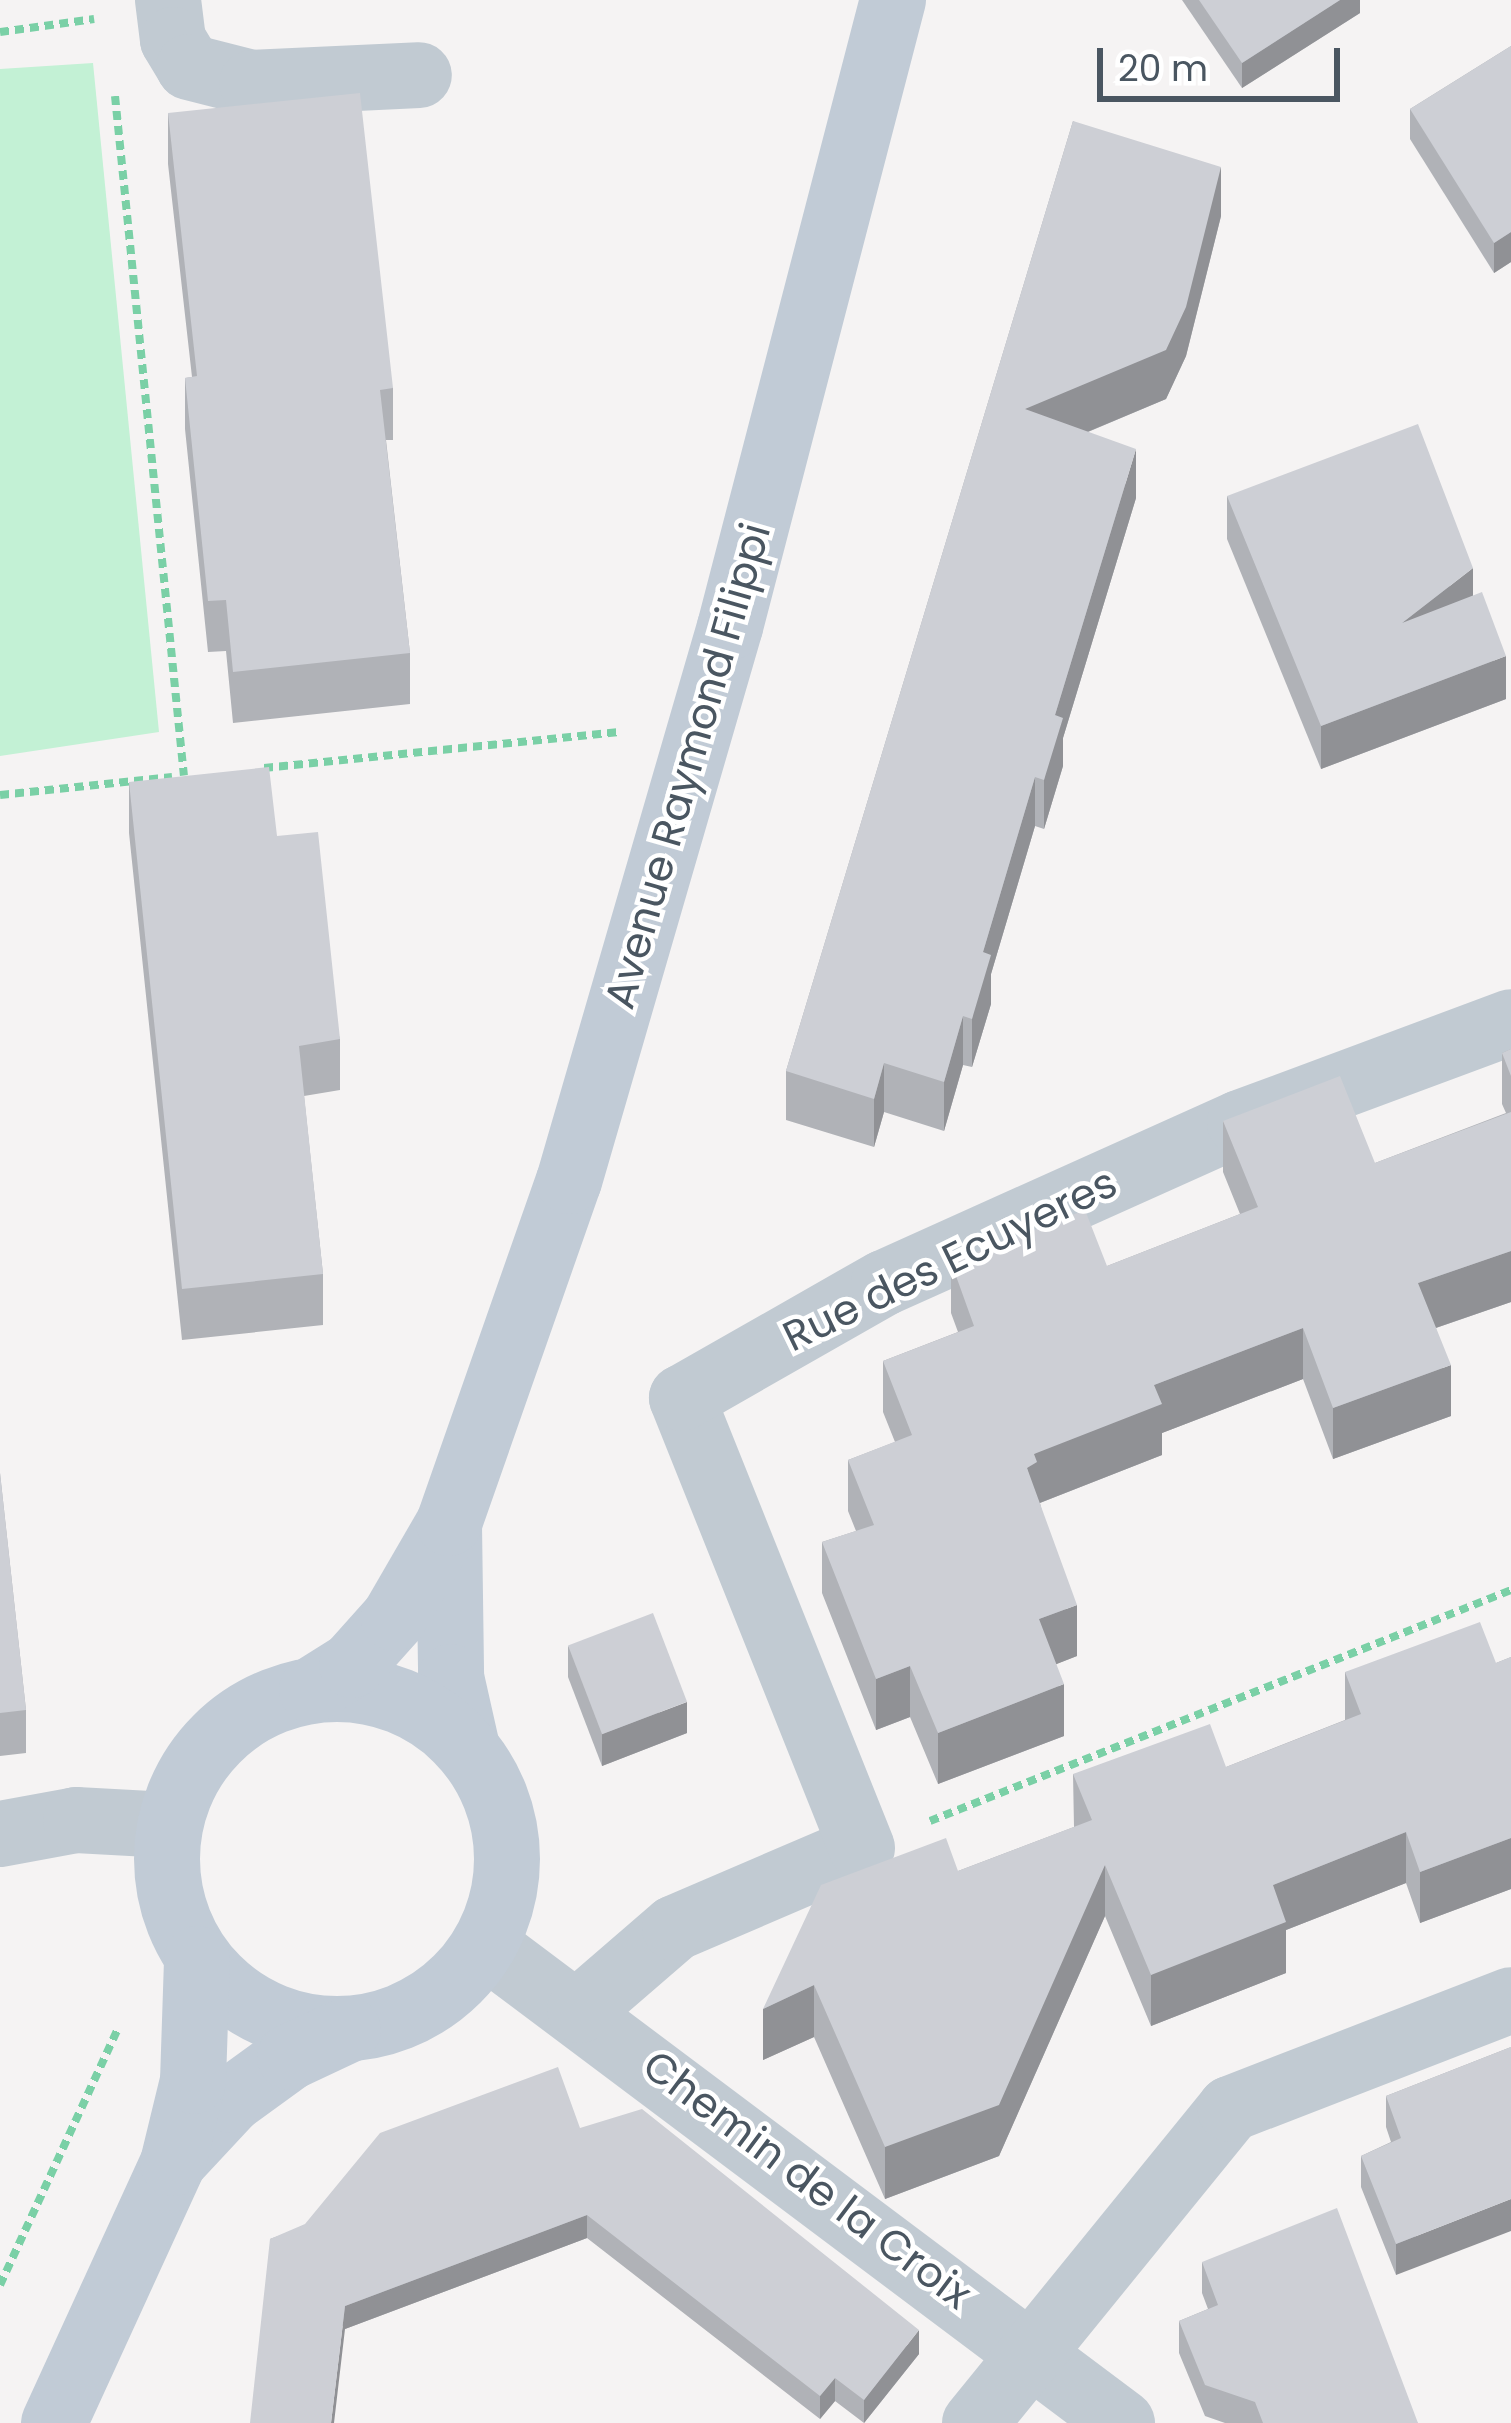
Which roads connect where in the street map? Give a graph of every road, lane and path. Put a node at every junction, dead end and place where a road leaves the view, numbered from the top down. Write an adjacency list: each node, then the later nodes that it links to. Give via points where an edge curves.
1 (892, 0): 6 (main road, Avenue Raymond Filippi)
2 (168, 4): 3 (path); 4 (street, via 173,40 189,67 252,83)
3 (0, 32)
4 (419, 75)
5 (114, 88): 9 (path)
6 (701, 724): 7 (path); 12 (main road, Avenue Raymond Filippi, via 569,1181)
7 (254, 769)
8 (207, 773): 9 (path)
9 (184, 776): 10 (path)
10 (0, 795)
11 (1511, 1022): 18 (street, Rue des Ecuyeres, via 1240,1123 884,1283 682,1398)
12 (449, 1523): 14 (main road, Avenue Raymond Filippi, via 394,1618 352,1665); 15 (main road, Avenue Raymond Filippi, via 451,1677)
13 (1511, 1590): 18 (path)
14 (312, 1690): 15 (main road, via 369,1691 423,1711); 16 (main road, via 262,1705 218,1734 187,1776)
15 (467, 1748): 19 (main road, via 495,1792 508,1843 505,1897)
16 (168, 1825): 17 (street, via 76,1820); 20 (main road, via 165,1873)
17 (0, 1834)
18 (862, 1848): 22 (street, via 675,1928)
19 (486, 1946): 22 (street, Chemin de la Croix); 24 (main road, via 449,1989 402,2018)
20 (197, 1959): 24 (main road, via 238,2000 290,2024); 25 (main road, via 193,2081)
21 (1511, 2000): 27 (street, via 1230,2108)
22 (580, 2009): 27 (street, Chemin de la Croix)
23 (122, 2020): 26 (path)
24 (348, 2030): 25 (main road, via 290,2057 231,2100)
25 (173, 2163): 28 (main road)
26 (0, 2285)
27 (1036, 2351): 29 (street); 30 (street, Chemin de la Croix)
28 (54, 2423)
29 (975, 2423)
30 (1122, 2423)

